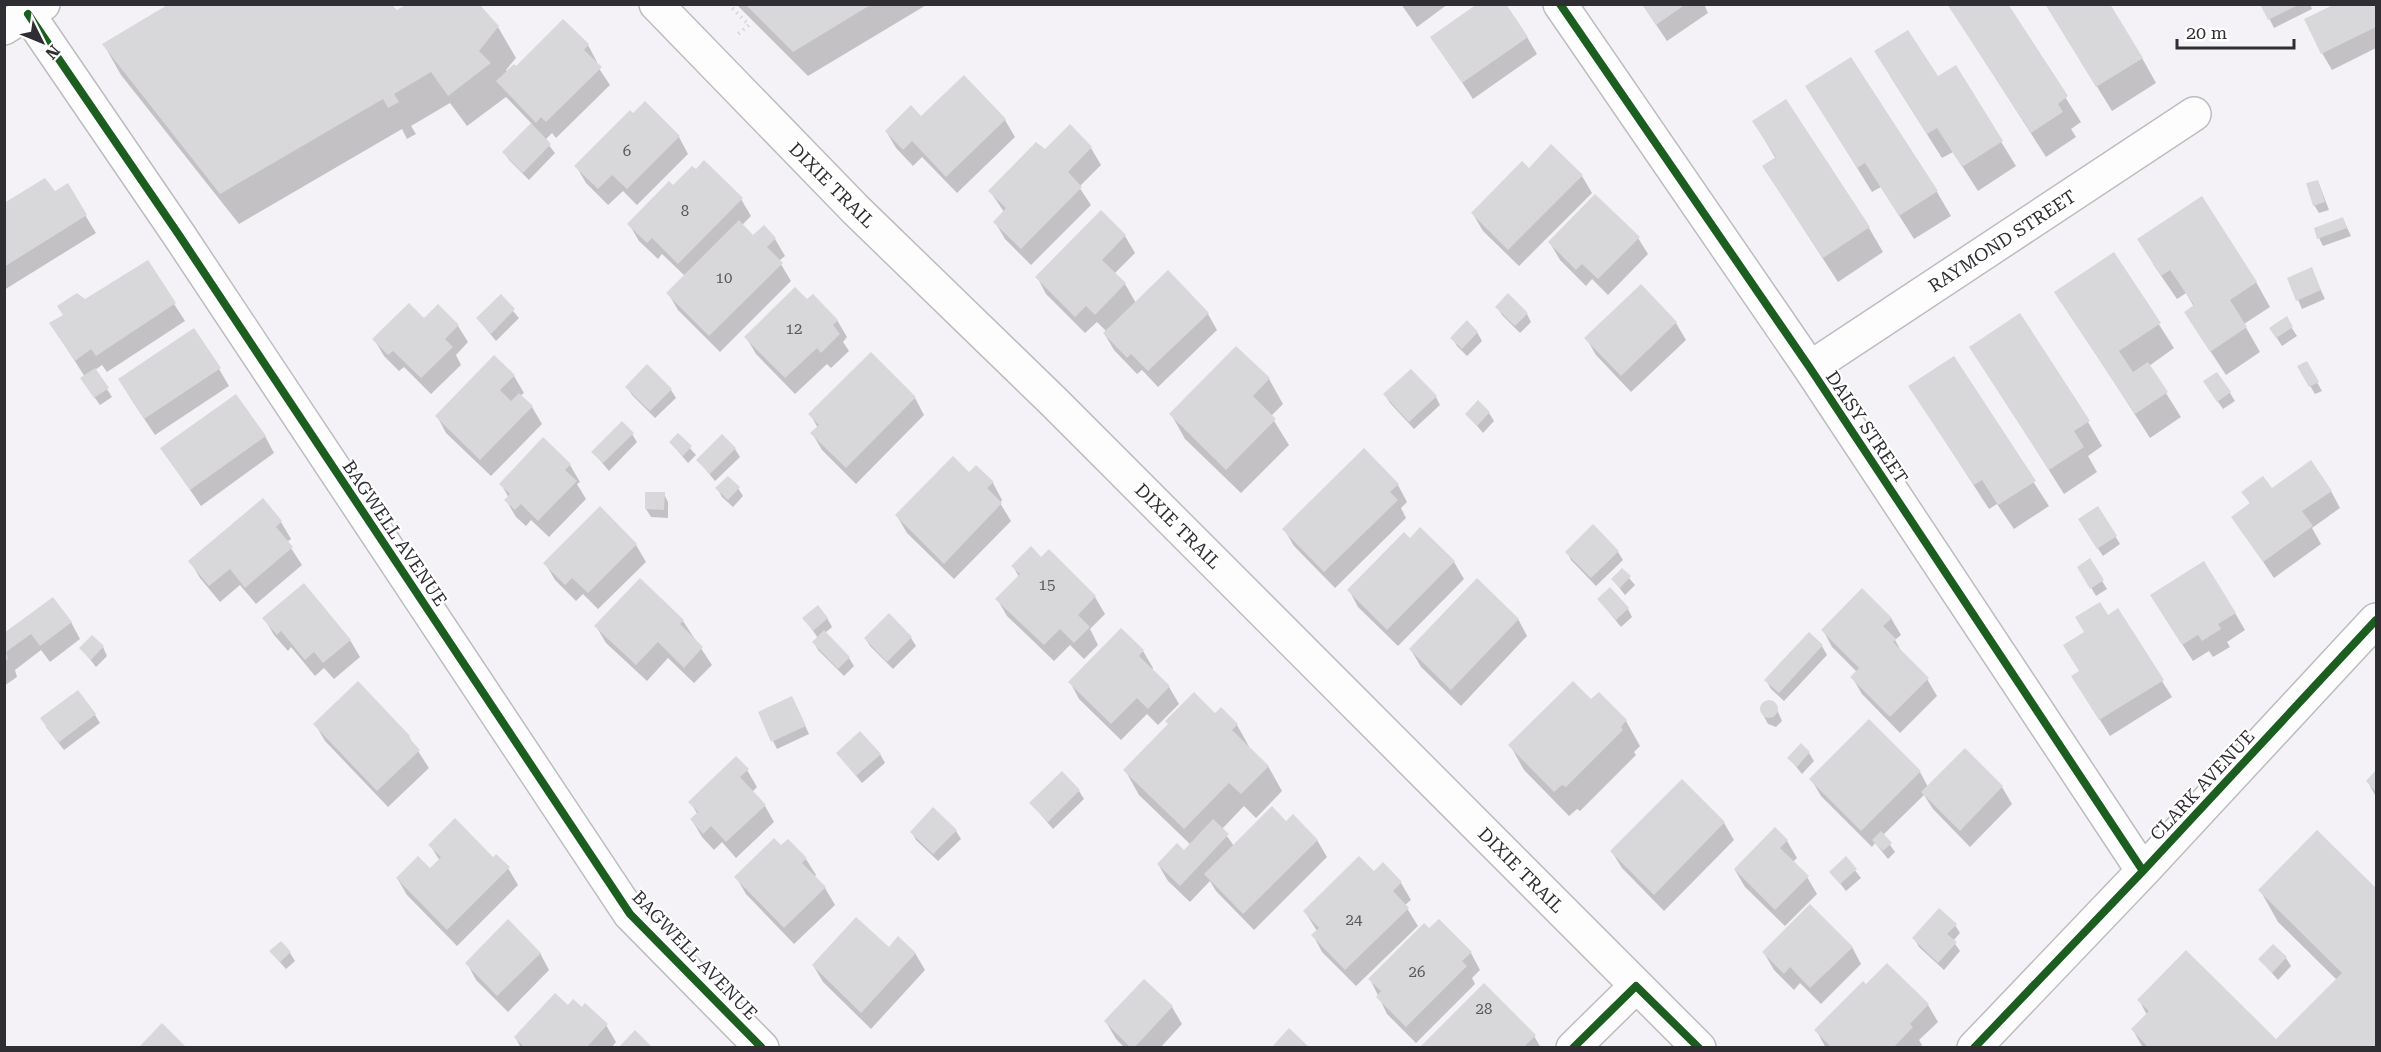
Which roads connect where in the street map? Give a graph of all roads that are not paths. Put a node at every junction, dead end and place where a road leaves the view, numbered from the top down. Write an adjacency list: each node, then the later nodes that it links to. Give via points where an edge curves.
1 (656, 4): 8 (street, DIXIE TRAIL, via 856,210 1055,403)
2 (1560, 4): 5 (street, DAISY STREET)
3 (25, 16): 9 (street, BAGWELL AVENUE, via 172,225 630,914)
4 (2194, 114): 5 (street, RAYMOND STREET)
5 (1810, 368): 7 (street, DAISY STREET)
6 (2376, 620): 7 (street, CLARK AVENUE)
7 (2143, 871): 12 (street, CLARK AVENUE)
8 (1636, 986): 10 (street); 11 (street, DIXIE TRAIL)
9 (762, 1047)
10 (1573, 1047)
11 (1699, 1047)
12 (1974, 1047)

